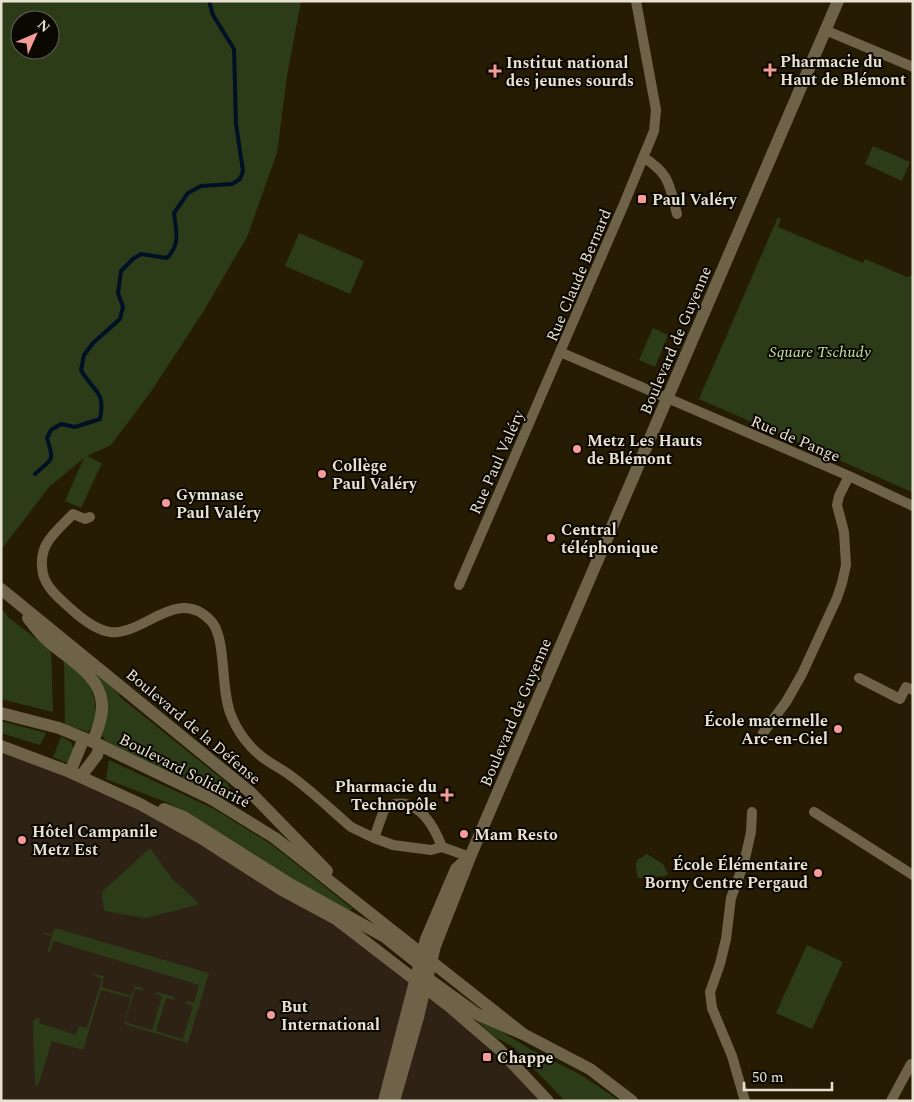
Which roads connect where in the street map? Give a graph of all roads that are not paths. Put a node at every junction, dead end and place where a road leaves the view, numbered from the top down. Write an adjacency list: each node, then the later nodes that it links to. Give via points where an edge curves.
1 (636, 1): 5 (street, Rue Claude Bernard, via 657,117)
2 (838, 1): 3 (main road, Boulevard de Guyenne)
3 (825, 30): 4 (street); 8 (main road, Boulevard de Guyenne)
4 (913, 67)
5 (643, 157): 6 (street, via 658,166 669,182); 7 (street, Rue Claude Bernard)
6 (677, 214)
7 (560, 352): 8 (street, Rue Claude Bernard); 12 (street, Rue Paul Valéry)
8 (668, 398): 9 (street, Rue de Pange); 26 (main road, Boulevard de Guyenne)
9 (848, 476): 10 (street, Rue de Pange); 17 (street, via 837,505 844,532 846,565 840,591 802,674)
10 (913, 506)
11 (90, 517): 24 (street, via 73,514 52,535 42,551 45,578 60,599 79,616 108,632 133,628 173,609 185,608 204,614 219,635 227,705 244,738 262,757 291,776 351,828)
12 (459, 585)
13 (3, 591): 18 (main road, via 46,639 89,675 98,688 102,704); 28 (main road, Boulevard de la Défense, via 251,793)
14 (859, 678): 15 (street, via 900,699 906,687)
15 (913, 690)
16 (1, 713): 18 (main road, Boulevard Solidarité, via 59,728)
17 (763, 733)
18 (92, 742): 20 (main road); 20 (main road, via 97,755); 28 (main road, Boulevard Solidarité, via 210,798 244,818 275,838)
19 (1, 746): 20 (main road, Boulevard Solidarité)
20 (75, 774): 21 (main road, Boulevard Solidarité)
21 (109, 789): 29 (main road, Boulevard Solidarité, via 184,817 290,884); 30 (main road, Boulevard Solidarité, via 174,822 276,886 336,919)
22 (752, 812): 37 (street, via 744,862 731,898 726,939 710,992 712,1008 732,1056)
23 (814, 812): 27 (street)
24 (374, 838): 25 (street, via 393,845 431,850); 25 (street, via 384,810 395,804 410,806 422,814 437,833)
25 (442, 847): 26 (street)
26 (470, 857): 29 (main road, Boulevard de Guyenne, via 435,946)
27 (913, 875)
28 (354, 901): 29 (main road, Boulevard Solidarité)
29 (424, 961): 30 (main road, Boulevard de Guyenne); 31 (main road, Boulevard Solidarité)
30 (423, 982): 31 (main road, Boulevard Solidarité, via 477,1014); 33 (main road, via 395,1053); 34 (main road); 35 (main road, Boulevard Solidarité, via 496,1046)
31 (523, 1034): 36 (main road, Boulevard Solidarité, via 590,1070)
32 (910, 1064): 38 (street)
33 (384, 1101)
34 (394, 1101)
35 (548, 1101)
36 (632, 1101)
37 (745, 1101)
38 (891, 1101)

